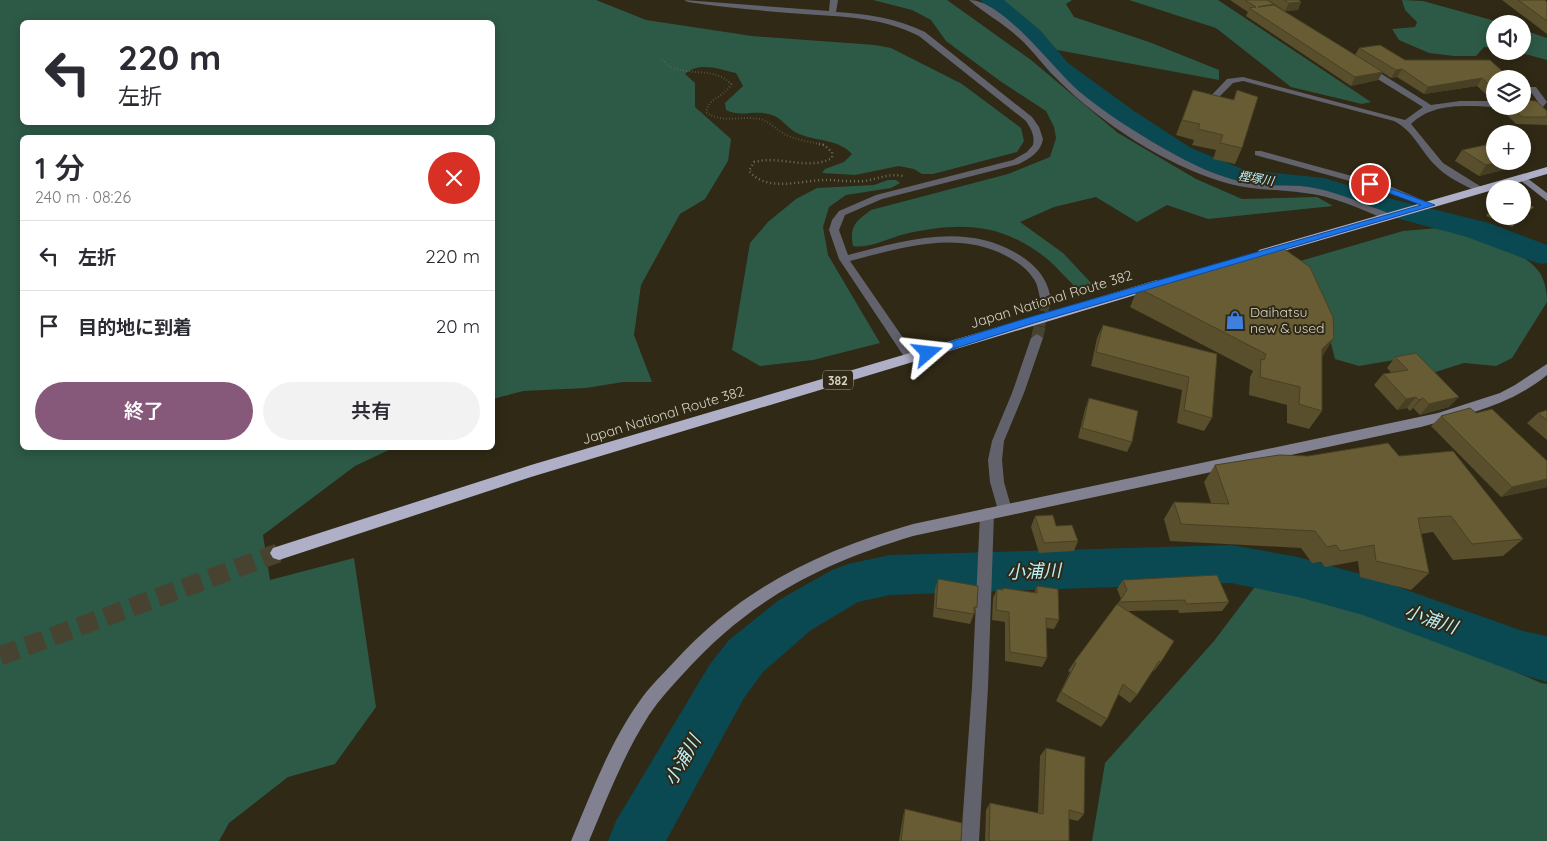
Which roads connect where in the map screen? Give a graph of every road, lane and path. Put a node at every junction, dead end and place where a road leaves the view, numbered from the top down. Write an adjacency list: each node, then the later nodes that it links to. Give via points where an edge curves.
1 (688, 0): 4 (street)
2 (834, 0): 4 (street)
3 (972, 0): 20 (street, via 1016,31 1049,67 1096,108 1179,160 1235,183 1313,191)
4 (832, 14): 16 (street, via 888,19 922,34 1029,119 1037,130 1037,147 1023,159)
5 (662, 60): 16 (path, via 670,67 722,76 730,82 726,93 706,106 706,112 712,117 764,120 786,135 824,145 832,152 832,158 822,164 779,158 754,162 749,170 762,181 782,184 824,180 848,182 890,174 907,177)
6 (1357, 62): 11 (street)
7 (1533, 89): 10 (street, via 1543,102)
8 (1209, 102): 12 (street, via 1230,81 1243,79)
9 (1486, 104): 11 (street)
10 (1531, 104)
11 (1430, 108): 12 (street)
12 (1407, 123): 17 (street, via 1440,166)
13 (1258, 153): 19 (lane, via 1389,189)
14 (1547, 170): 15 (highway)
15 (1522, 178): 17 (highway); 18 (street)
16 (924, 186): 21 (street, via 879,197 842,213 834,230)
17 (1480, 190): 19 (highway)
18 (1547, 198)
19 (1426, 206): 20 (highway)
20 (1394, 216): 22 (highway)
21 (844, 258): 24 (street, via 926,240 978,241 995,245 1028,265 1040,277); 26 (street)
22 (1247, 258)
23 (1172, 280): 26 (highway, Japan National Route 382 / 382)
24 (1046, 300)
25 (1037, 338): 28 (street, via 998,441 995,460 997,482)
26 (911, 358): 30 (highway, Japan National Route 382 / 382, via 531,471)
27 (1547, 368): 28 (street, via 1527,384 1498,398 1421,422)
28 (1005, 510): 29 (street)
29 (987, 514): 31 (street, via 913,530 829,557 760,594 727,620 671,675 644,708 609,772); 32 (street)
30 (278, 553)
31 (580, 841)
32 (970, 841)

